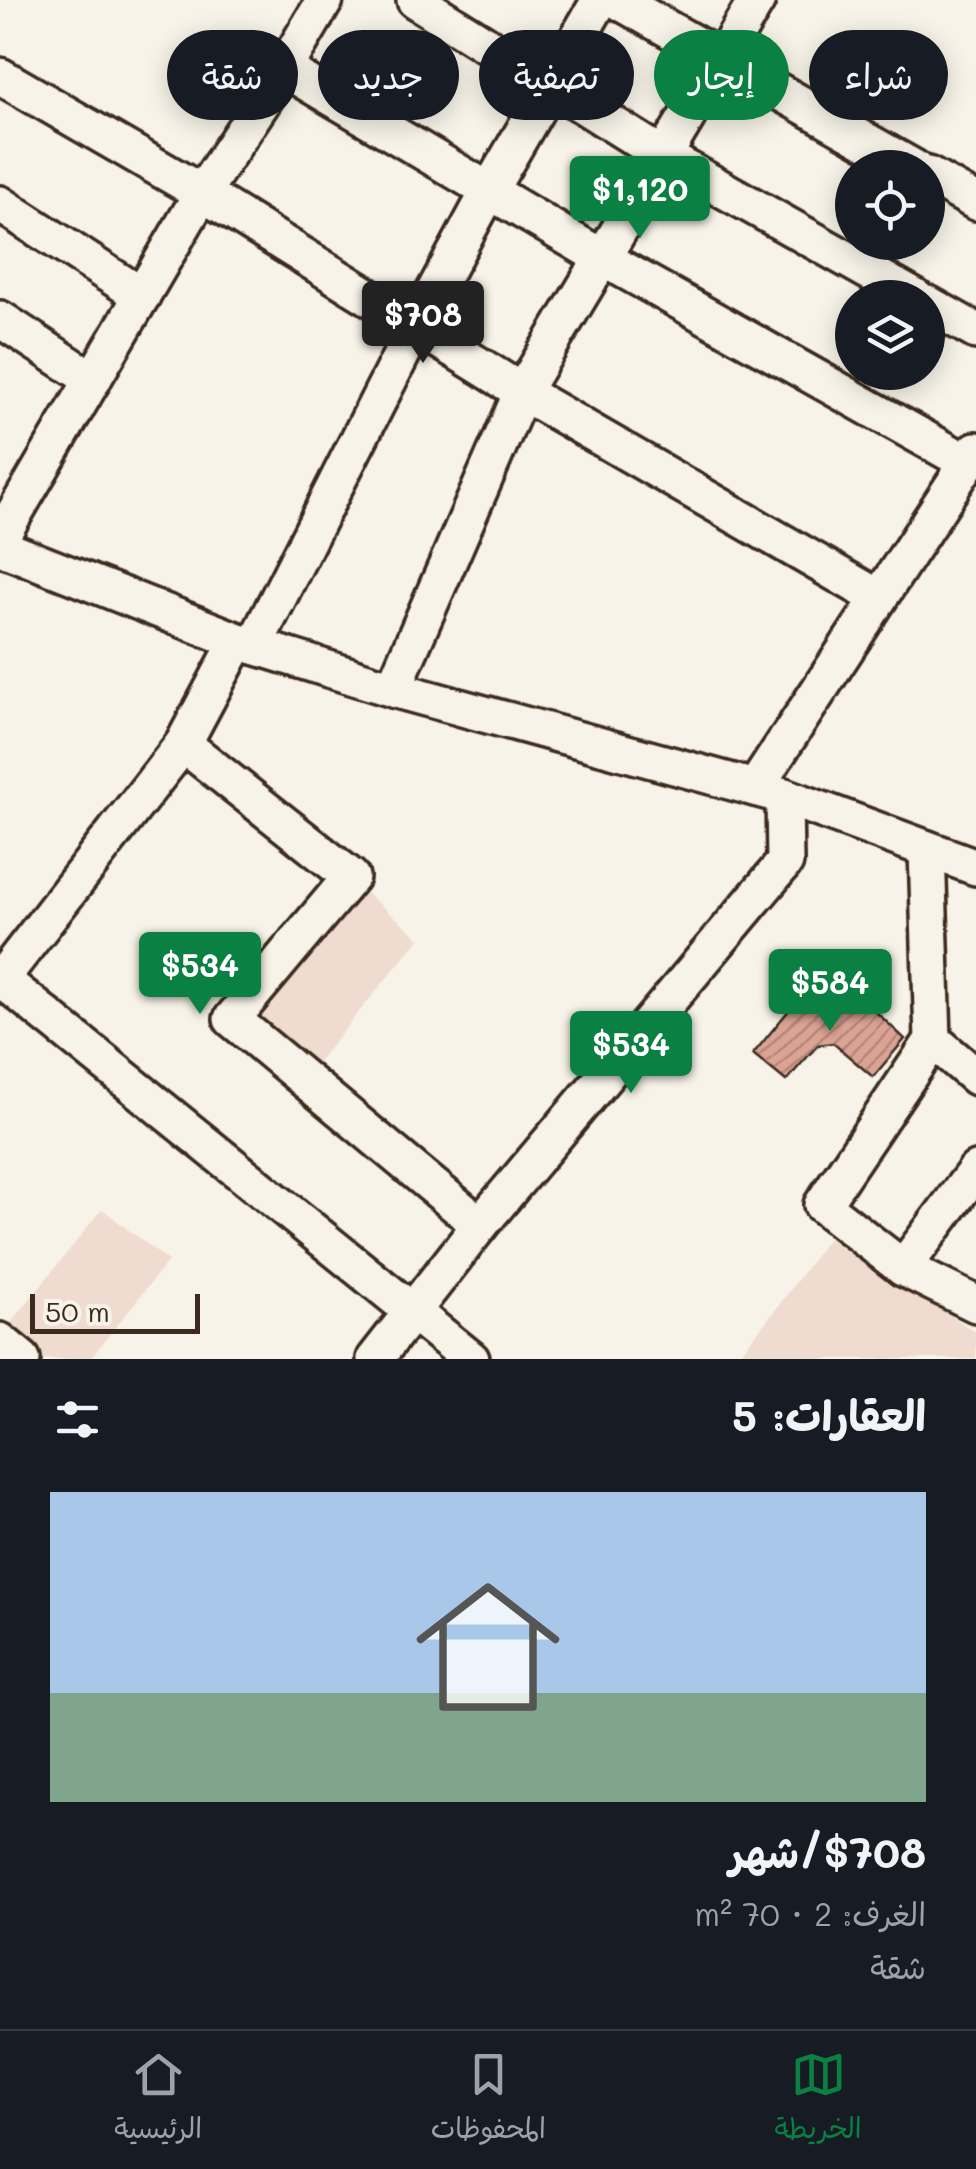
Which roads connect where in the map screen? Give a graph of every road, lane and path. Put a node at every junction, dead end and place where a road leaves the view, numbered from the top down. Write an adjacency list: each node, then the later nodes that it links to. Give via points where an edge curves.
1 (325, 0): 10 (street)
2 (415, 0): 9 (street)
3 (600, 0): 6 (street)
4 (617, 0): 7 (street)
5 (758, 0): 8 (street)
6 (583, 30)
7 (669, 30)
8 (739, 30)
9 (479, 41)
10 (298, 45)
11 (0, 76): 22 (street)
12 (298, 77): 21 (street)
13 (789, 98): 18 (street)
14 (250, 120): 22 (street)
15 (530, 120): 21 (street)
16 (605, 120): 19 (street)
17 (683, 120): 19 (street)
18 (882, 150)
19 (662, 155): 25 (street); 26 (street)
20 (945, 185): 23 (street)
21 (489, 191): 25 (street); 30 (street)
22 (202, 193): 27 (street); 30 (street)
23 (976, 202)
24 (0, 204): 27 (street)
25 (601, 256): 33 (street); 34 (street)
26 (884, 280)
27 (142, 296): 32 (street)
28 (945, 314): 31 (street)
29 (0, 319): 32 (street)
30 (417, 324): 33 (street); 38 (street)
31 (976, 331)
32 (93, 380): 35 (street)
33 (522, 392): 37 (street); 39 (street)
34 (972, 456): 37 (street)
35 (0, 538)
36 (0, 547): 38 (street)
37 (879, 598): 41 (street)
38 (246, 644): 39 (street); 40 (street)
39 (393, 688): 41 (street)
40 (182, 744): 44 (street); 48 (street, via 351,877 232,1018)
41 (770, 792): 42 (street); 48 (street, via 785,862)
42 (928, 849): 43 (street); 45 (street)
43 (976, 867)
44 (0, 979): 51 (street)
45 (934, 1040): 46 (street); 49 (street, via 822,1205)
46 (976, 1078)
47 (976, 1170): 49 (street)
48 (480, 1226): 51 (street)
49 (904, 1268): 50 (street)
50 (976, 1304)
51 (414, 1313): 54 (street); 55 (street)
52 (0, 1341): 53 (street)
53 (22, 1359)
54 (375, 1359)
55 (471, 1359)

